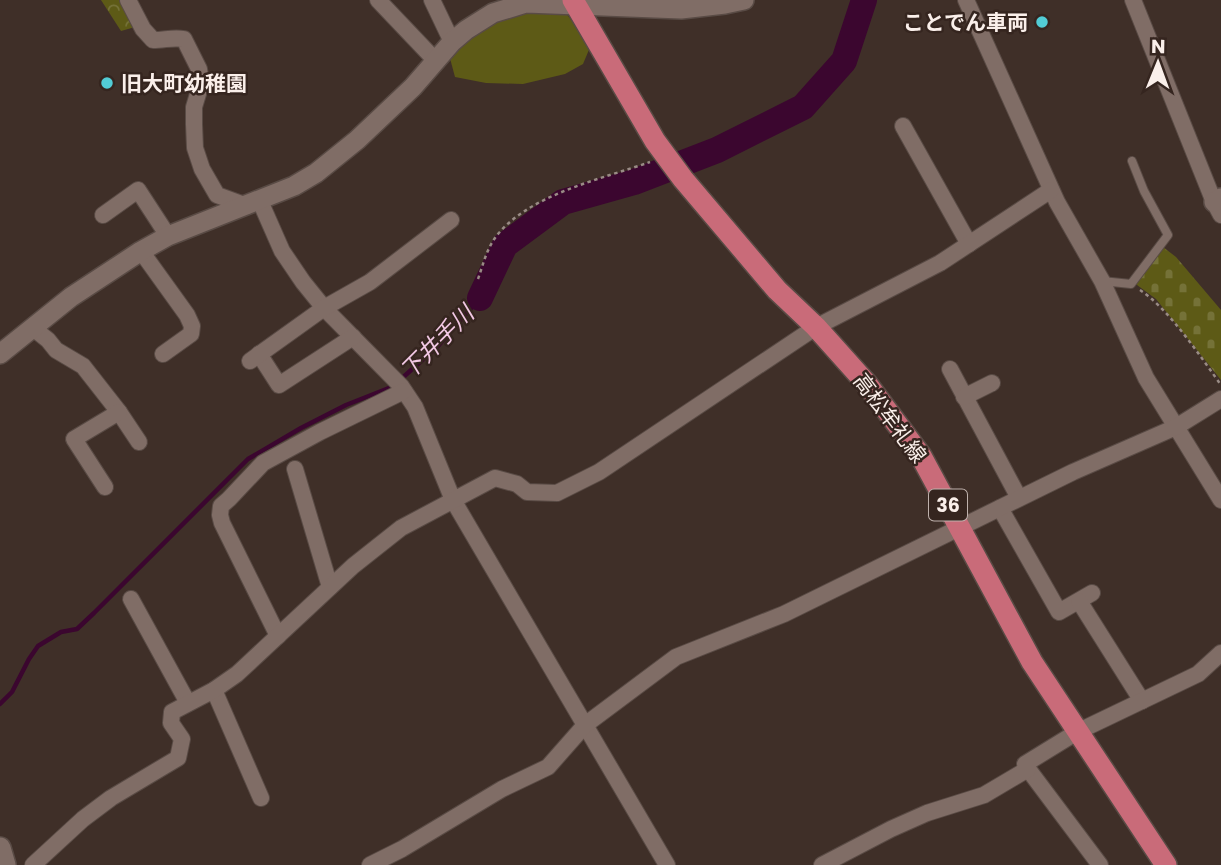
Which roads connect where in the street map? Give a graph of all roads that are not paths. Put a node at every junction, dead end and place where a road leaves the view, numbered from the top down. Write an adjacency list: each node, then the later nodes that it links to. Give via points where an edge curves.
1 (128, 0): 14 (street, via 153,40 184,39 199,69 194,124 202,169 217,195)
2 (378, 0): 10 (street)
3 (744, 0): 8 (street, via 714,6)
4 (966, 0): 13 (street)
5 (1133, 0): 15 (street)
6 (439, 2): 9 (street)
7 (575, 3): 8 (street); 9 (street, via 526,4 493,13); 23 (main road, 高松牟礼線 / 36, via 655,141 683,179 777,290)
8 (669, 5)
9 (452, 42): 10 (street)
10 (436, 61): 14 (street, via 376,122 316,173)
11 (903, 126): 19 (street)
12 (1132, 161): 21 (lane, via 1168,235 1131,284)
13 (1051, 190): 19 (street); 21 (street)
14 (253, 204): 18 (street); 22 (street)
15 (1219, 205)
16 (103, 215): 18 (street, via 138,190)
17 (451, 220): 22 (street, via 370,282)
18 (168, 236): 20 (street)
19 (969, 244): 23 (street)
20 (141, 251): 24 (street); 26 (street, via 192,326 191,334)
21 (1102, 281): 34 (street, via 1146,378)
22 (324, 308): 25 (street); 25 (street, via 254,357 279,385)
23 (816, 327): 39 (street, via 599,472 557,493 527,492 495,478); 42 (main road, 高松牟礼線 / 36, via 867,384 921,456)
24 (33, 328): 27 (street); 33 (street, via 56,350 83,366)
25 (354, 337): 30 (street)
26 (163, 354)
27 (0, 355)
28 (950, 369): 31 (street)
29 (992, 383): 31 (street)
30 (403, 388): 39 (street); 45 (street, via 263,463 221,506 222,523)
31 (964, 397): 38 (street)
32 (1221, 399): 34 (street)
33 (119, 412): 35 (street); 37 (street, via 75,439)
34 (1176, 427): 38 (street); 40 (street)
35 (139, 442)
36 (295, 469): 43 (street)
37 (105, 487)
38 (1018, 498): 41 (street)
39 (453, 500): 43 (street, via 401,528); 50 (street)
40 (1221, 500)
41 (1000, 508): 42 (street); 48 (street, via 1059,612 1085,597)
42 (960, 527): 50 (street, via 784,614 676,657); 51 (main road, 高松牟礼線 / 36, via 1032,662)
43 (330, 587): 45 (street)
44 (131, 598): 49 (street)
45 (278, 636): 47 (street)
46 (1221, 653): 48 (street, via 1198,674)
47 (214, 690): 49 (street); 53 (street)
48 (1142, 701): 51 (street)
49 (188, 704): 56 (street, via 172,712 171,723 182,739 178,758 111,798)
50 (585, 725): 57 (street, via 548,767); 58 (street)
51 (1077, 732): 52 (street, via 1025,764); 61 (main road, 高松牟礼線 / 36)
52 (1028, 769): 59 (street, via 984,794 927,813); 60 (street)
53 (261, 798)
54 (0, 848): 55 (main road)
55 (5, 865)
56 (33, 865)
57 (370, 865)
58 (667, 865)
59 (822, 865)
60 (1100, 865)
61 (1166, 865)

